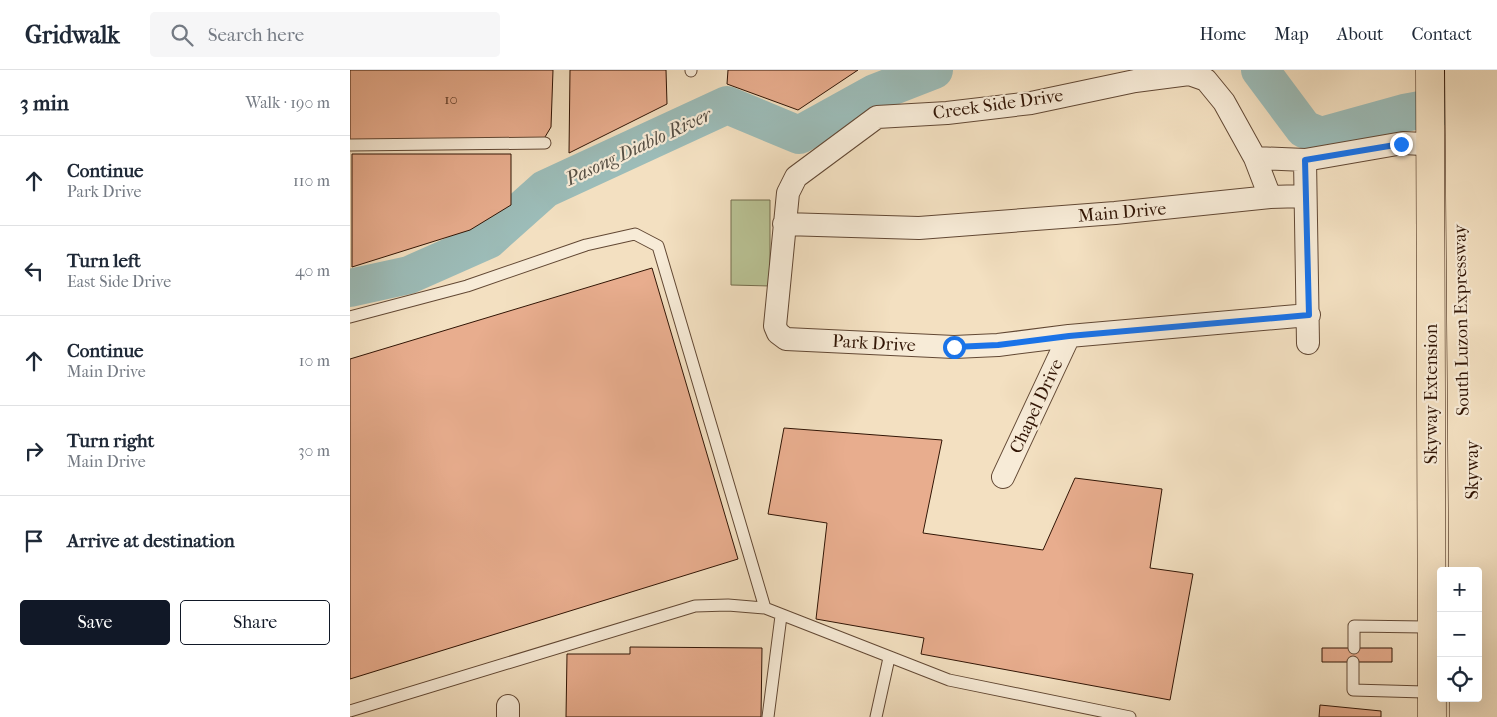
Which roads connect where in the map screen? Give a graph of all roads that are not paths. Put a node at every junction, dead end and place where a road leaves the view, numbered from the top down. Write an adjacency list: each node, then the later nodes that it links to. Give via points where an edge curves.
1 (1430, 70): 28 (highway, Skyway Extension)
2 (1486, 70): 35 (highway, Skyway)
3 (1462, 76): 18 (highway, South Luzon Expressway, via 1459,118); 19 (highway, Skyway)
4 (545, 143): 6 (lane)
5 (1423, 144): 8 (street, via 1403,143)
6 (350, 145)
7 (1254, 158): 8 (street); 10 (street, Creek Side Drive); 11 (street, Creek Side Drive, via 1224,102 1206,80 1188,74 1135,81 1030,103 877,117 796,177 788,193)
8 (1305, 160): 9 (street)
9 (1304, 196): 10 (street, Main Drive); 12 (street)
10 (1270, 197): 11 (street, Main Drive, via 919,228)
11 (784, 224): 14 (street, Creek Side Drive)
12 (1309, 315): 15 (street, Park Drive); 16 (street)
13 (350, 317): 20 (lane, via 467,286 586,245 635,234 658,246)
14 (775, 326): 15 (street, Park Drive, via 778,334 786,339 954,347)
15 (1069, 336): 17 (street, Chapel Drive)
16 (1308, 344)
17 (1003, 477)
18 (1463, 567)
19 (1472, 567)
20 (765, 608): 21 (lane); 29 (lane, via 695,606)
21 (781, 616): 24 (lane); 30 (lane)
22 (1424, 627): 23 (lane, via 1354,626)
23 (1354, 648)
24 (889, 658): 31 (lane); 32 (lane, via 949,680)
25 (1353, 662): 28 (lane, via 1352,690)
26 (1464, 702): 33 (highway)
27 (1473, 702): 34 (highway)
28 (1428, 704)
29 (350, 711)
30 (768, 717)
31 (876, 717)
32 (1130, 717)
33 (1464, 717)
34 (1473, 717)
35 (1489, 717)

